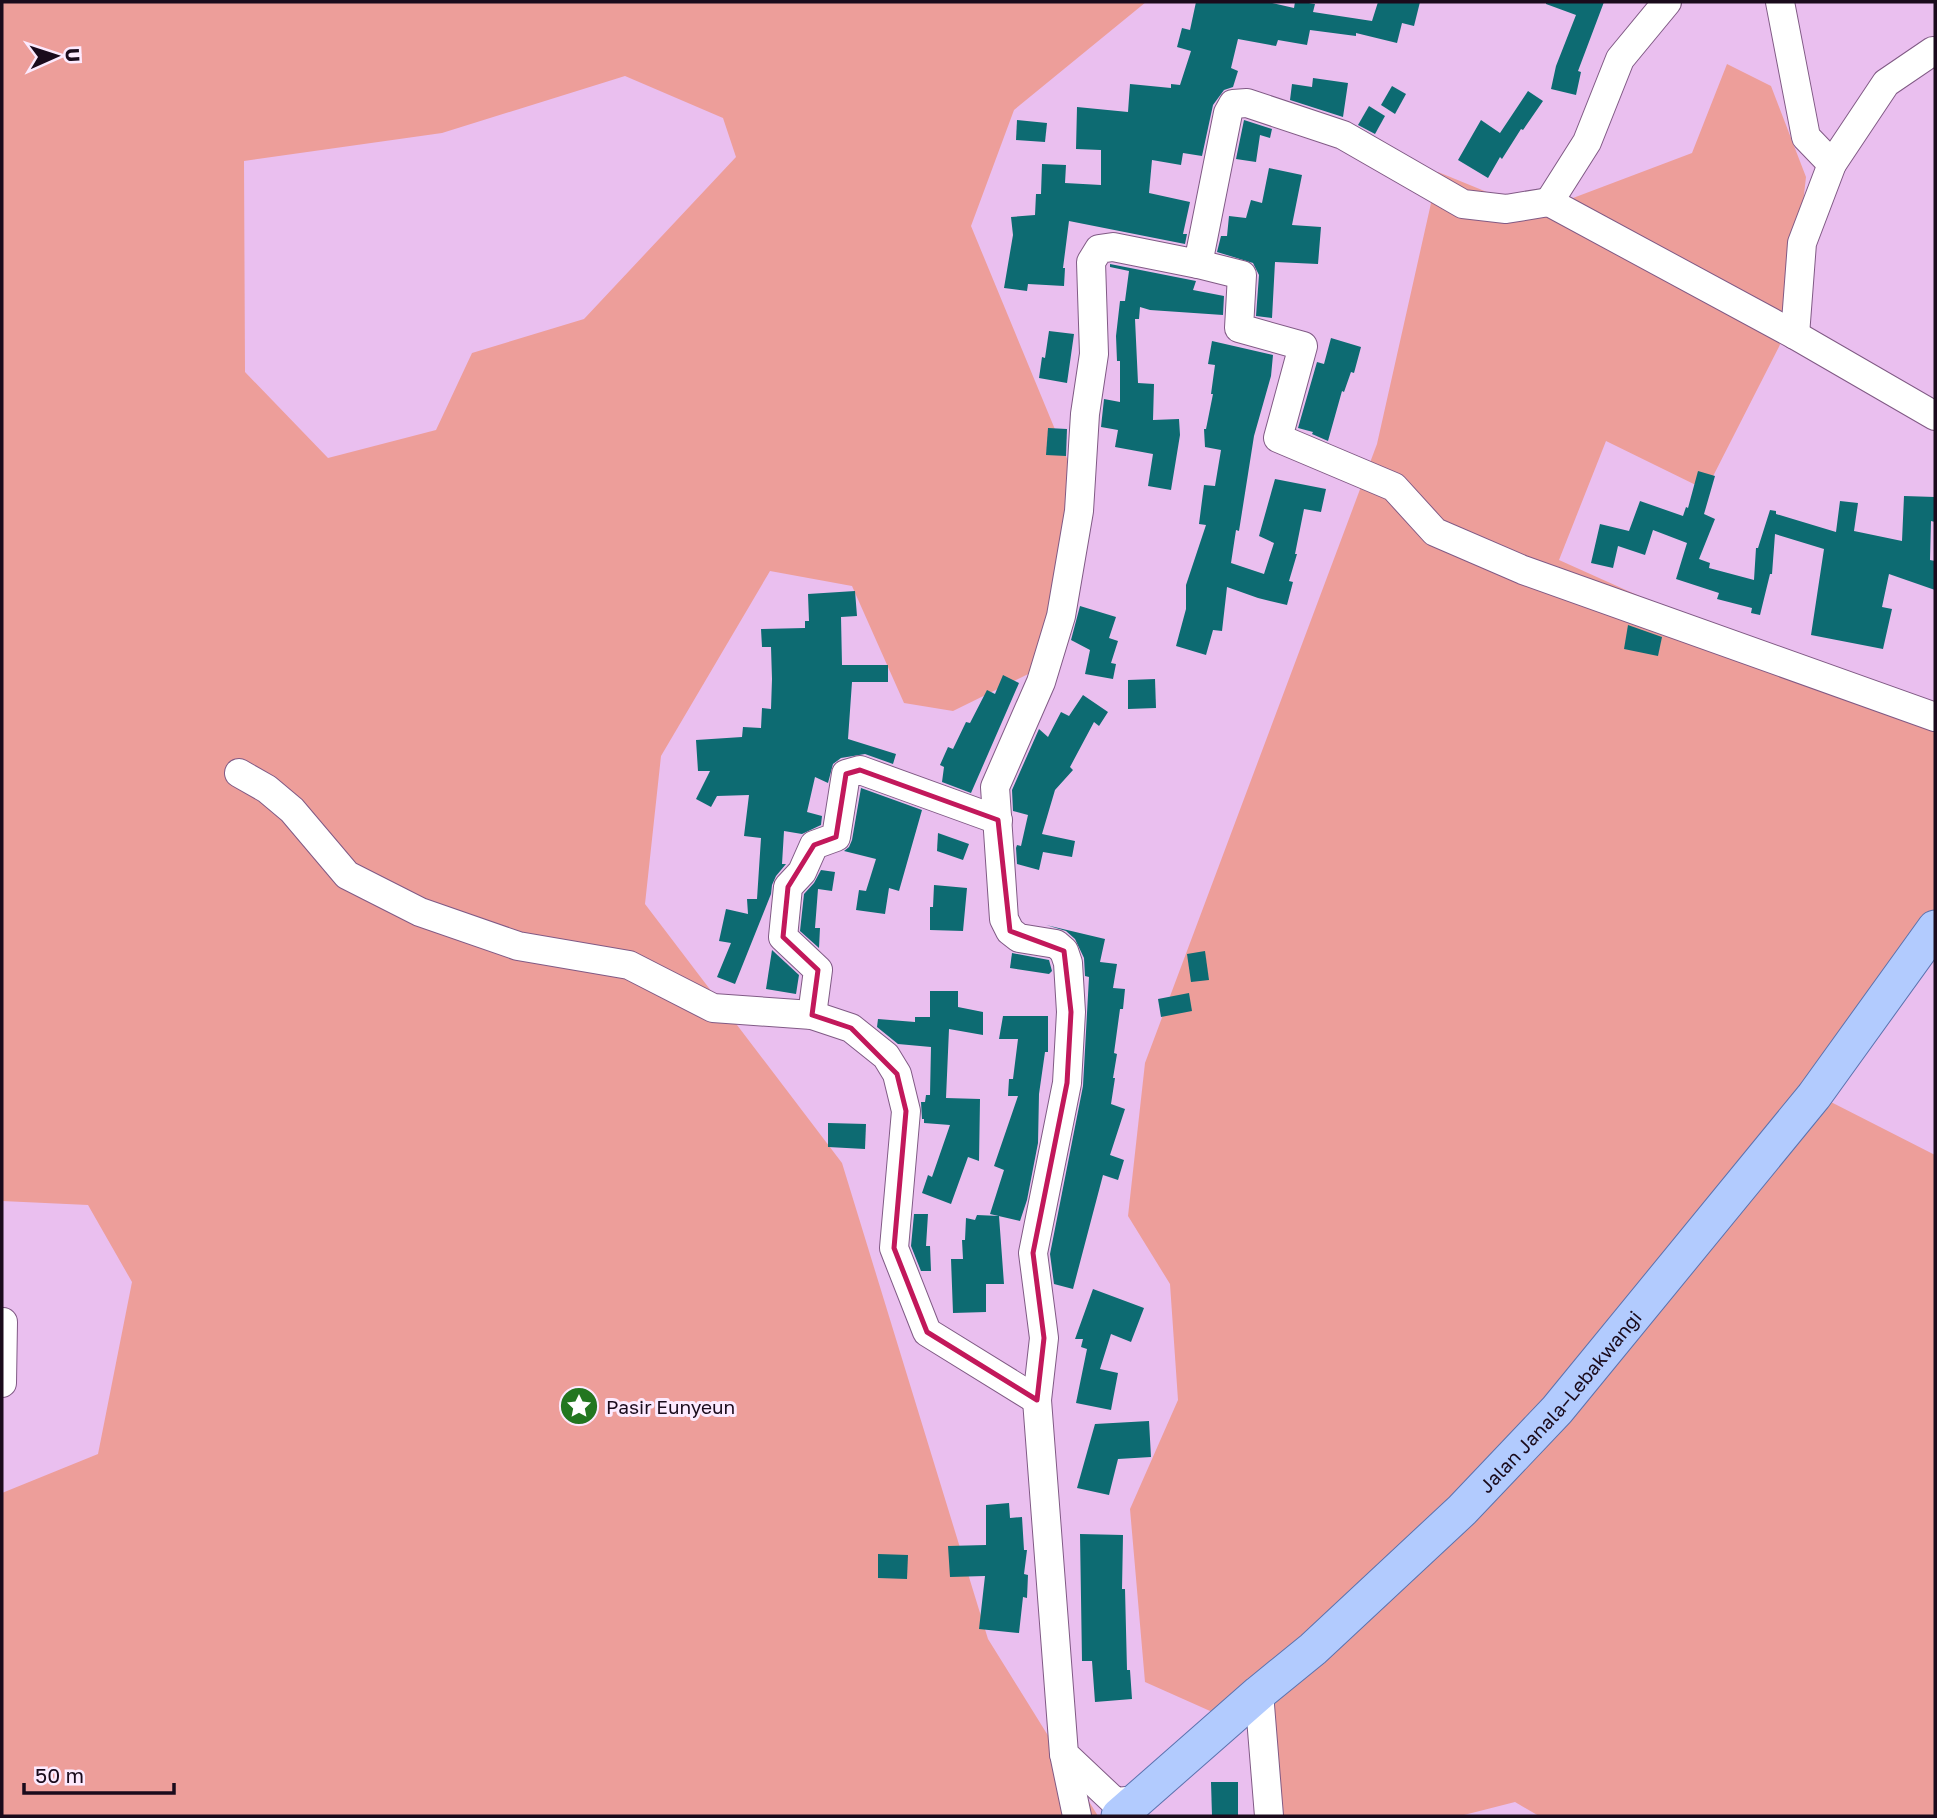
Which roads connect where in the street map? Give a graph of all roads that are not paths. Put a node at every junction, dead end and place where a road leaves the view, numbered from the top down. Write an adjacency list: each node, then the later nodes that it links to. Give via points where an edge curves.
1 (1667, 2): 5 (street, via 1620,60 1587,142)
2 (1780, 2): 4 (street, via 1806,137)
3 (1933, 51): 4 (street, via 1886,83)
4 (1832, 164): 7 (street, via 1802,243)
5 (1549, 202): 6 (street, via 1506,209 1463,204 1343,135 1247,103 1233,104); 7 (street)
6 (1198, 264): 9 (street, via 1242,275 1239,328 1303,346 1278,438 1394,487 1435,532 1523,570); 11 (street, via 1113,247 1099,249 1091,262 1094,355 1079,511 1061,616 1041,682 995,787)
7 (1796, 335): 8 (street)
8 (1935, 416)
9 (1935, 716)
10 (239, 773): 13 (street, via 292,810 347,875 420,912 518,946 629,965 713,1008)
11 (998, 820): 13 (street, via 860,770 846,774 836,837 814,845 802,872 788,887 783,937 818,970); 16 (street, via 1004,919 1019,939 1056,944 1064,951 1070,988 1066,1083 1033,1253 1044,1338)
12 (1935, 928): 17 (main road, Jalan Janala–Lebakwangi, via 1814,1096 1557,1410 1462,1510)
13 (812, 1015): 16 (street, via 851,1028 886,1056 897,1074 906,1111 894,1248 927,1332)
14 (3, 1322): 15 (street)
15 (2, 1383)
16 (1037, 1400): 18 (street)
17 (1259, 1693): 19 (main road, Jalan Janala–Lebakwangi); 21 (street)
18 (1064, 1754): 19 (street, via 1115,1802); 20 (street)
19 (1129, 1808)
20 (1077, 1816)
21 (1269, 1816)

